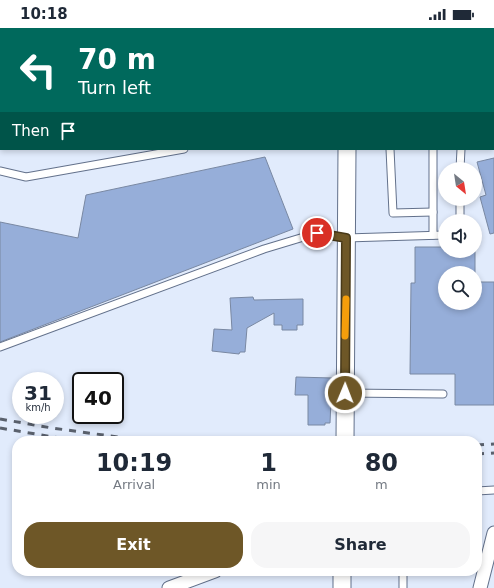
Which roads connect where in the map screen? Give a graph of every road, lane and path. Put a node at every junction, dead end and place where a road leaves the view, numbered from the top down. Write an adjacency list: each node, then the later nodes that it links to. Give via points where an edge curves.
1 (178, 150): 7 (lane, via 26,177)
2 (347, 150): 11 (street)
3 (390, 150): 8 (lane, via 393,213)
4 (434, 150): 8 (lane)
5 (461, 150): 6 (lane)
6 (460, 162)
7 (0, 172)
8 (433, 212): 9 (lane)
9 (433, 235): 10 (lane); 11 (lane)
10 (438, 235)
11 (346, 238): 12 (lane, via 317,233 264,249); 13 (street)
12 (0, 347)
13 (345, 393): 14 (lane); 15 (street)
14 (443, 394)
15 (345, 436)
16 (494, 490): 17 (lane)
17 (482, 491)
18 (494, 533): 25 (street)
19 (201, 576): 22 (street)
20 (342, 576): 23 (street)
21 (404, 576): 24 (lane)
22 (169, 588)
23 (342, 588)
24 (403, 588)
25 (480, 588)

